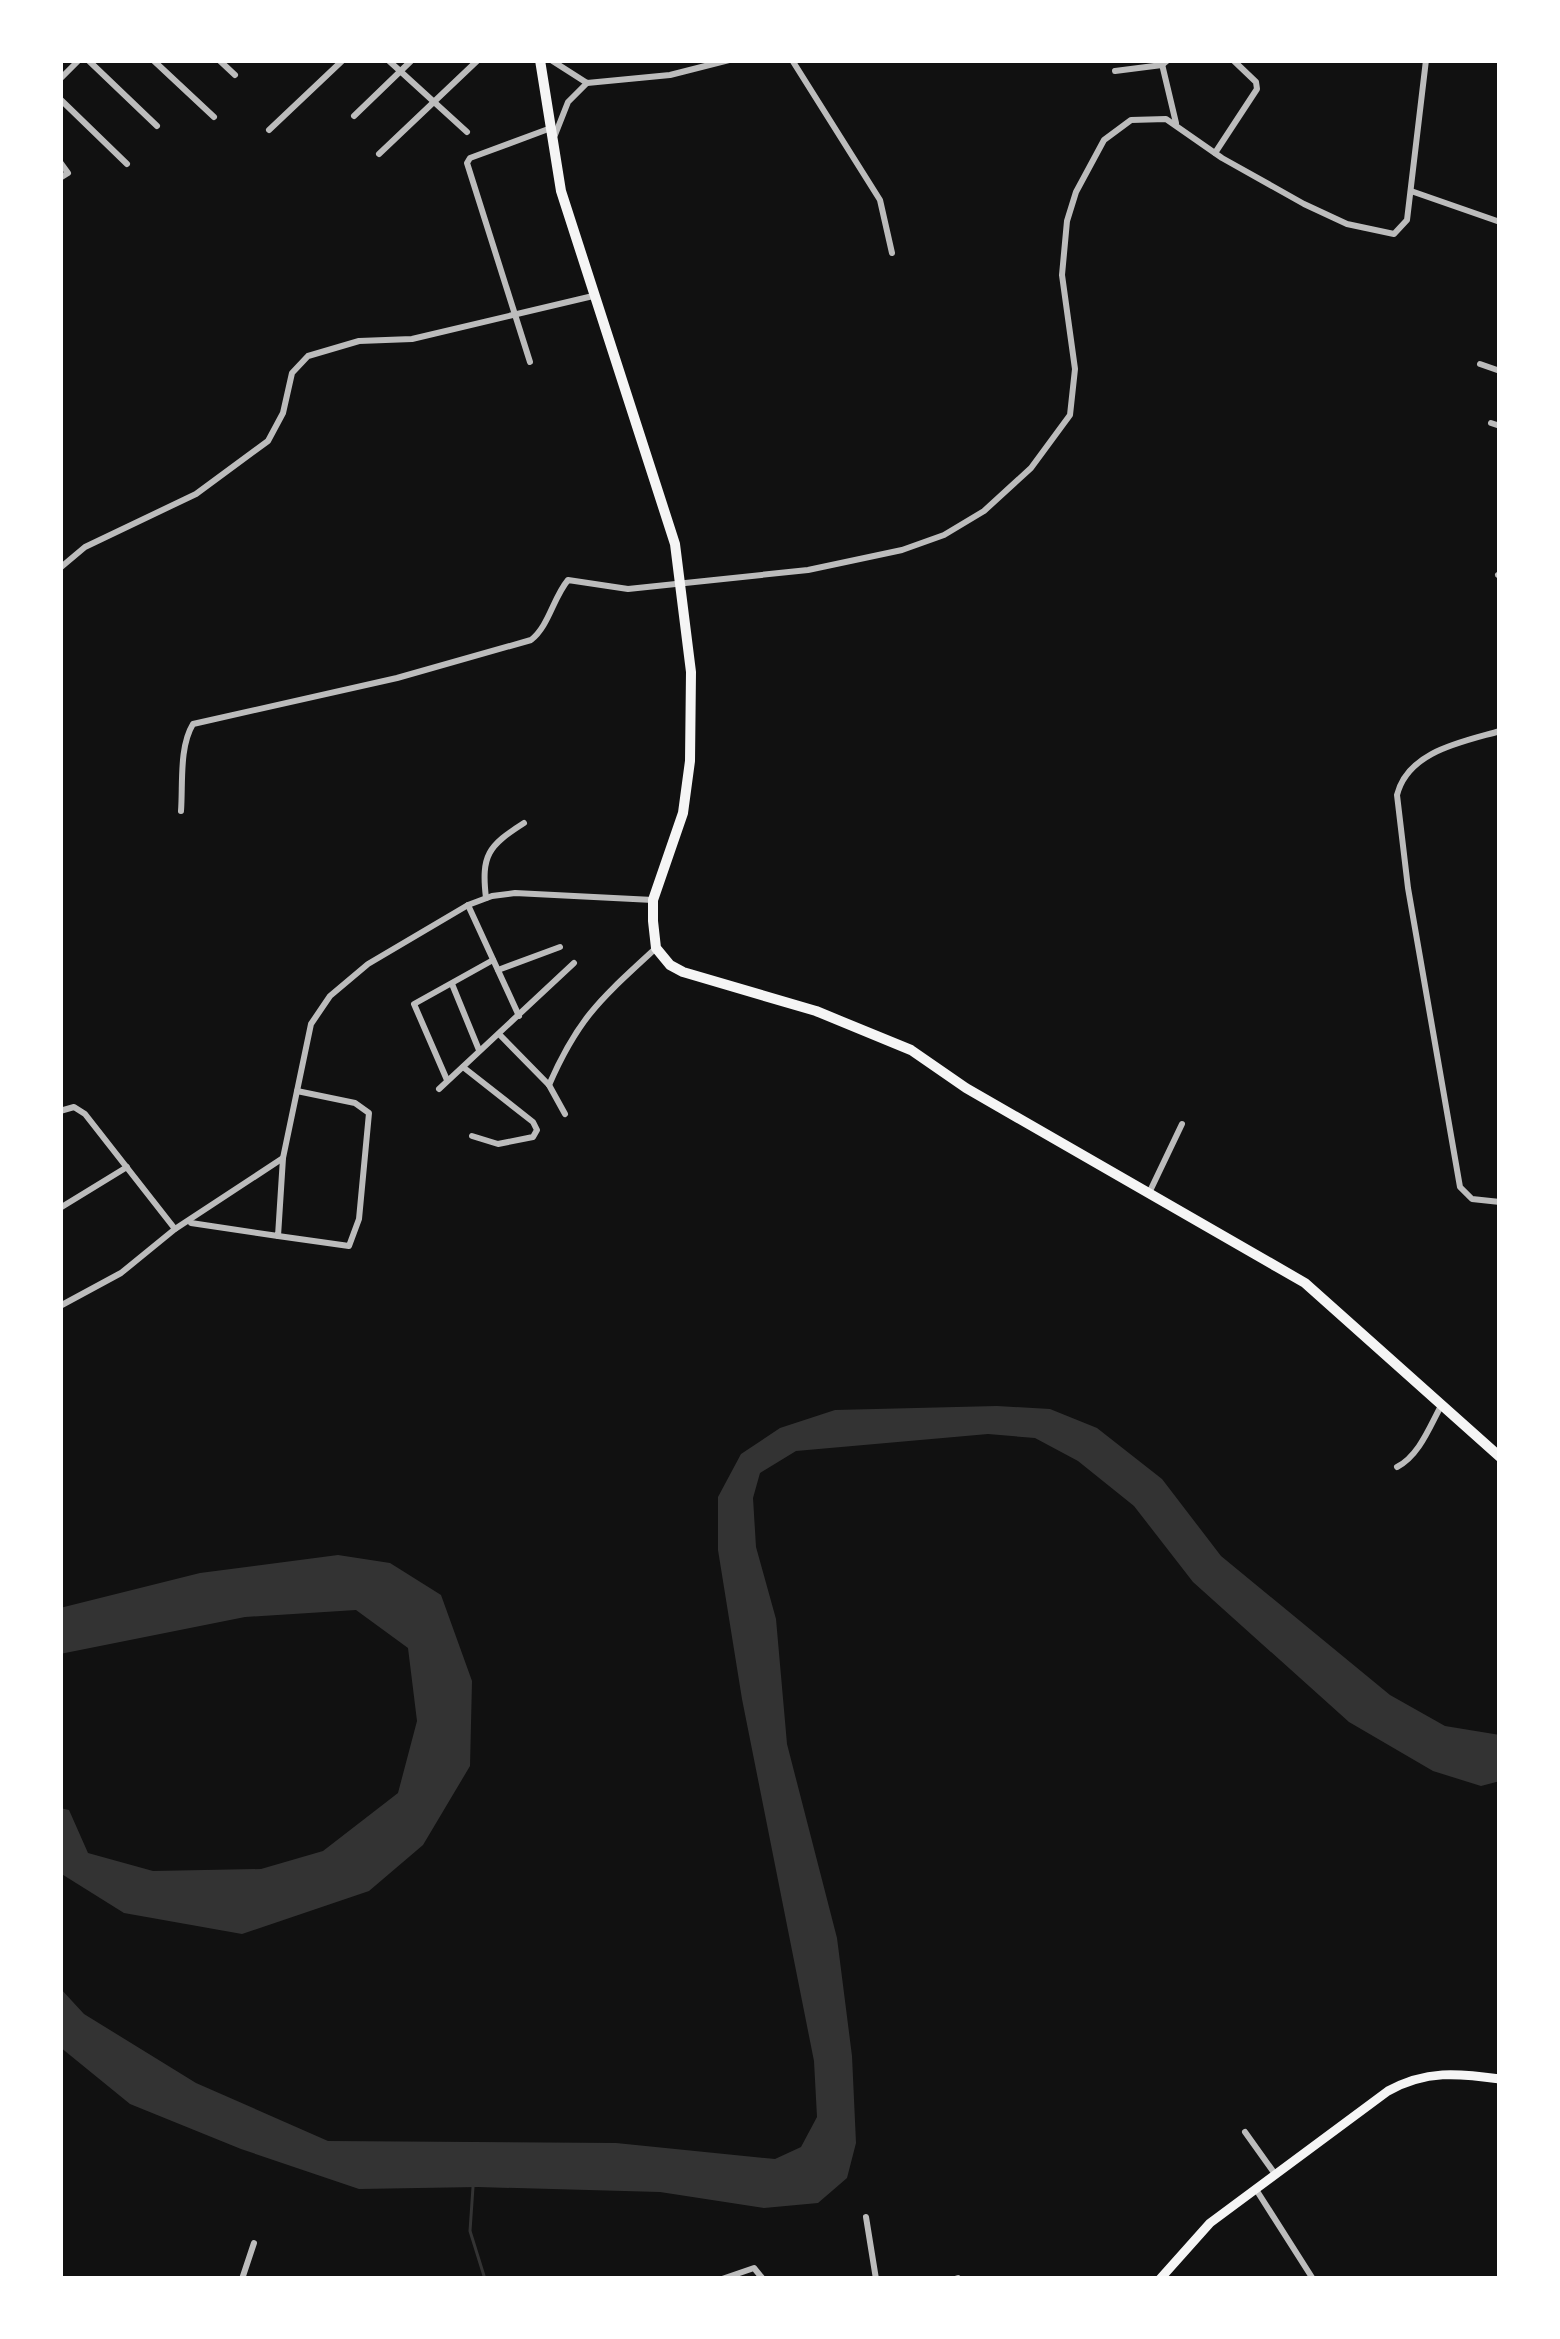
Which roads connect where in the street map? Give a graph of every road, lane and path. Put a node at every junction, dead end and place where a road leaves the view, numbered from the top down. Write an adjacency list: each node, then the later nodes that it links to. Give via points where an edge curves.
1 (84, 60): 18 (street); 25 (street)
2 (153, 60): 23 (street)
3 (219, 60): 17 (street)
4 (343, 60): 27 (street)
5 (388, 60): 15 (street)
6 (412, 60): 15 (street)
7 (478, 60): 21 (street)
8 (540, 60): 26 (highway)
9 (551, 60): 19 (street)
10 (729, 60): 19 (street)
11 (792, 60): 37 (street, via 880,200)
12 (1233, 60): 30 (street, via 1257,88)
13 (1426, 60): 35 (street)
14 (1164, 62): 16 (street); 24 (street)
15 (400, 71): 21 (street); 22 (street)
16 (1115, 71)
17 (235, 75)
18 (60, 79)
19 (587, 83): 29 (street, via 568,102)
20 (60, 99): 33 (street)
21 (434, 102): 28 (street); 31 (street)
22 (354, 116)
23 (214, 117)
24 (1176, 123): 30 (street); 44 (street, via 1131,120 1104,140 1076,192 1062,275 1073,400 1064,425 1009,491 944,535 902,550)
25 (158, 126)
26 (551, 128): 29 (highway); 39 (street, via 467,160)
27 (269, 130)
28 (466, 132)
29 (552, 143): 38 (highway)
30 (1215, 153): 35 (street, via 1325,214 1388,235 1404,225)
31 (379, 154)
32 (60, 162): 34 (street, via 68,173)
33 (127, 164)
34 (60, 178)
35 (1411, 191): 36 (street)
36 (1500, 222)
37 (892, 253)
38 (592, 296): 39 (street); 44 (highway, via 670,521)
39 (514, 315): 40 (street); 43 (street, via 308,356 292,373 268,441 196,494 85,547)
40 (530, 362)
41 (1480, 364): 42 (street)
42 (1500, 371)
43 (60, 568)
44 (680, 586): 46 (street, via 568,580 531,640 193,724); 49 (highway, via 691,672 690,760 683,813)
45 (1500, 731): 72 (street, via 1416,763 1397,795 1460,1187 1472,1199)
46 (181, 811)
47 (524, 823): 48 (street, via 485,858)
48 (486, 898): 49 (street); 50 (street)
49 (653, 901): 52 (highway)
50 (468, 904): 53 (street); 64 (street, via 329,996 311,1024)
51 (560, 947): 55 (street)
52 (656, 948): 62 (street, via 593,1006); 71 (highway, via 683,972 816,1010 911,1050)
53 (493, 959): 55 (street); 56 (street)
54 (574, 963): 57 (street)
55 (498, 970): 57 (street)
56 (452, 984): 59 (street); 61 (street, via 413,1006)
57 (519, 1017): 58 (street)
58 (499, 1034): 59 (street); 62 (street)
59 (479, 1050): 60 (street)
60 (463, 1067): 61 (street); 68 (street, via 537,1130 498,1144)
61 (446, 1080): 63 (street)
62 (549, 1085): 66 (street)
63 (439, 1089)
64 (297, 1091): 69 (street); 76 (street, via 369,1113 358,1219 347,1246)
65 (60, 1111): 70 (street, via 85,1114)
66 (565, 1114)
67 (1182, 1124): 71 (street)
68 (472, 1136)
69 (283, 1158): 74 (street); 76 (street)
70 (127, 1167): 73 (street); 75 (street)
71 (1148, 1195): 78 (highway, via 1306,1283)
72 (1500, 1202)
73 (60, 1208)
74 (188, 1222): 75 (street); 76 (street)
75 (175, 1229): 77 (street, via 121,1274)
76 (278, 1236)
77 (60, 1306)
78 (1442, 1406): 79 (highway); 80 (street)
79 (1500, 1457)
80 (1397, 1467)
81 (1500, 2079): 83 (main road, via 1434,2073 1405,2081)
82 (1246, 2132): 83 (street)
83 (1277, 2176): 84 (main road)
84 (1257, 2192): 91 (main road, via 1200,2232); 92 (street)
85 (866, 2217): 90 (street)
86 (254, 2243): 87 (street)
87 (242, 2279)
88 (722, 2279): 89 (street, via 754,2268)
89 (764, 2279)
90 (876, 2279)
91 (1160, 2279)
92 (1313, 2279)

